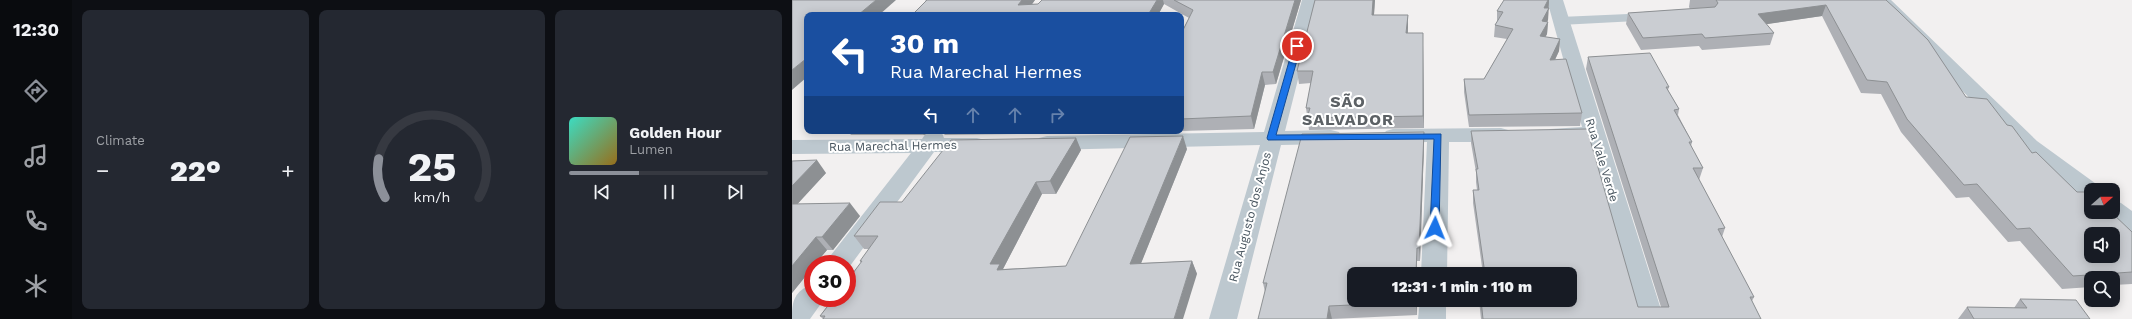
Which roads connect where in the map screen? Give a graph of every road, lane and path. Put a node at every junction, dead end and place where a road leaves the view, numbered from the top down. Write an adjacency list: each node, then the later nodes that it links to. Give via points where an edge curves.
1 (1310, 0): 11 (street, Rua Augusto dos Anjos)
2 (1555, 0): 5 (street, Rua Vale Verde)
3 (1882, 0): 15 (street, via 2029,146)
4 (1668, 16): 5 (lane)
5 (1560, 21): 6 (street, Rua Vale Verde)
6 (1593, 133): 7 (street); 25 (street, Rua Vale Verde)
7 (1438, 136): 9 (street); 19 (street)
8 (1350, 137): 11 (street)
9 (1374, 137)
10 (934, 138): 12 (street, Rua Marechal Hermes); 14 (street, Rua Marechal Hermes); 18 (street)
11 (1271, 138): 13 (street); 23 (street, Rua Augusto dos Anjos)
12 (1000, 144)
13 (1031, 144)
14 (792, 147)
15 (2084, 187)
16 (2120, 214): 17 (street)
17 (2132, 223)
18 (844, 255)
19 (1434, 267)
20 (804, 306): 22 (street)
21 (1433, 307): 24 (street)
22 (794, 319)
23 (1222, 319)
24 (1432, 319)
25 (1650, 319)

